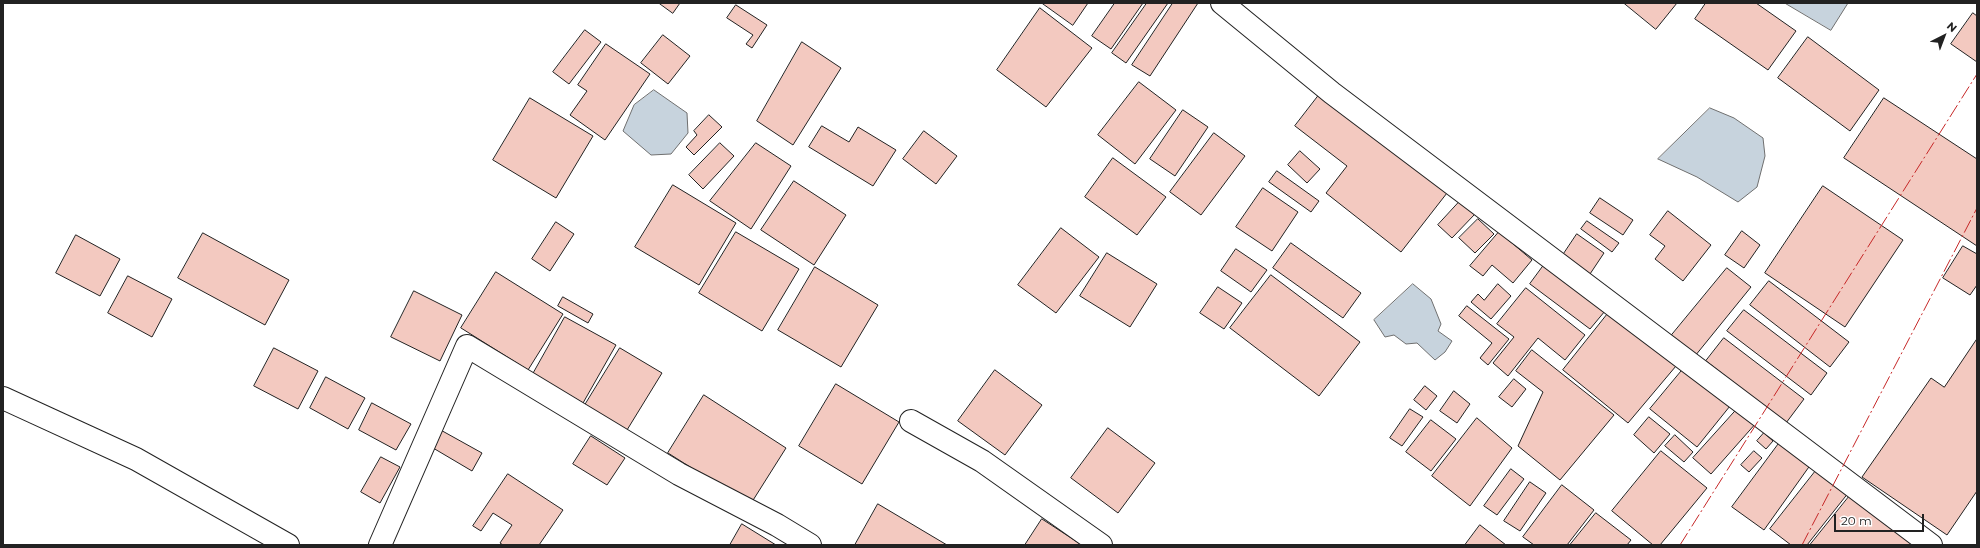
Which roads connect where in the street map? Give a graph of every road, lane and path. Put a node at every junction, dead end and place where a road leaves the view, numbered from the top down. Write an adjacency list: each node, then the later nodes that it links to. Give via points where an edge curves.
1 (1222, 3): 8 (street, via 1338,98)
2 (3, 398): 4 (street, via 136,459)
3 (911, 421): 7 (street, via 982,461)
4 (288, 545)
5 (380, 545): 6 (street, via 467,346 679,474)
6 (810, 545)
7 (1101, 545)
8 (1931, 545)

